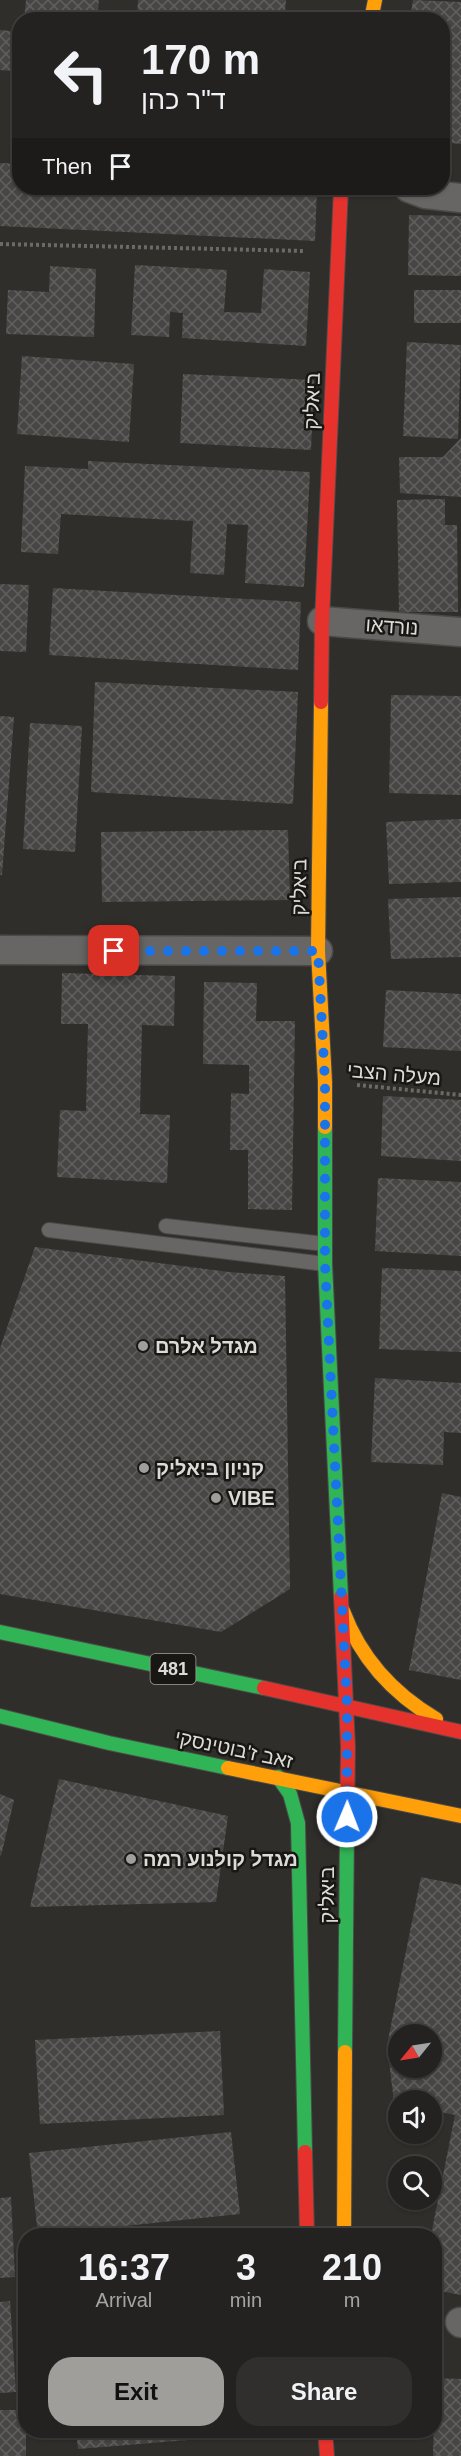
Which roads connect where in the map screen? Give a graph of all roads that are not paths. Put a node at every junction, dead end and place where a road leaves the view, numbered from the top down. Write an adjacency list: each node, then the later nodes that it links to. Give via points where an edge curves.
1 (341, 195): 4 (street, ביאליק)
2 (434, 195): 3 (street)
3 (461, 198)
4 (322, 621): 5 (street, נורדאו); 7 (street, ביאליק)
5 (461, 632)
6 (0, 951): 7 (street)
7 (318, 951): 10 (street, ביאליק, via 325,1082)
8 (166, 1226): 10 (lane)
9 (49, 1230): 11 (lane)
10 (325, 1244): 11 (street, ביאליק)
11 (325, 1264): 12 (street, ביאליק)
12 (343, 1611): 14 (street, ביאליק); 16 (street, via 359,1646 390,1686 426,1714)
13 (0, 1632): 14 (street, 481)
14 (347, 1705): 16 (street, 481); 18 (street, ביאליק)
15 (0, 1716): 17 (street, זאב ז'בוטינסקי, via 109,1743)
16 (458, 1731)
17 (278, 1777): 18 (street, זאב ז'בוטינסקי); 20 (street, ביאליק, via 290,1794 298,1823)
18 (348, 1794): 19 (street, זאב ז'בוטינסקי); 21 (street, ביאליק)
19 (461, 1816)
20 (307, 2228)
21 (344, 2228)
22 (327, 2438): 23 (street)
23 (327, 2455)

